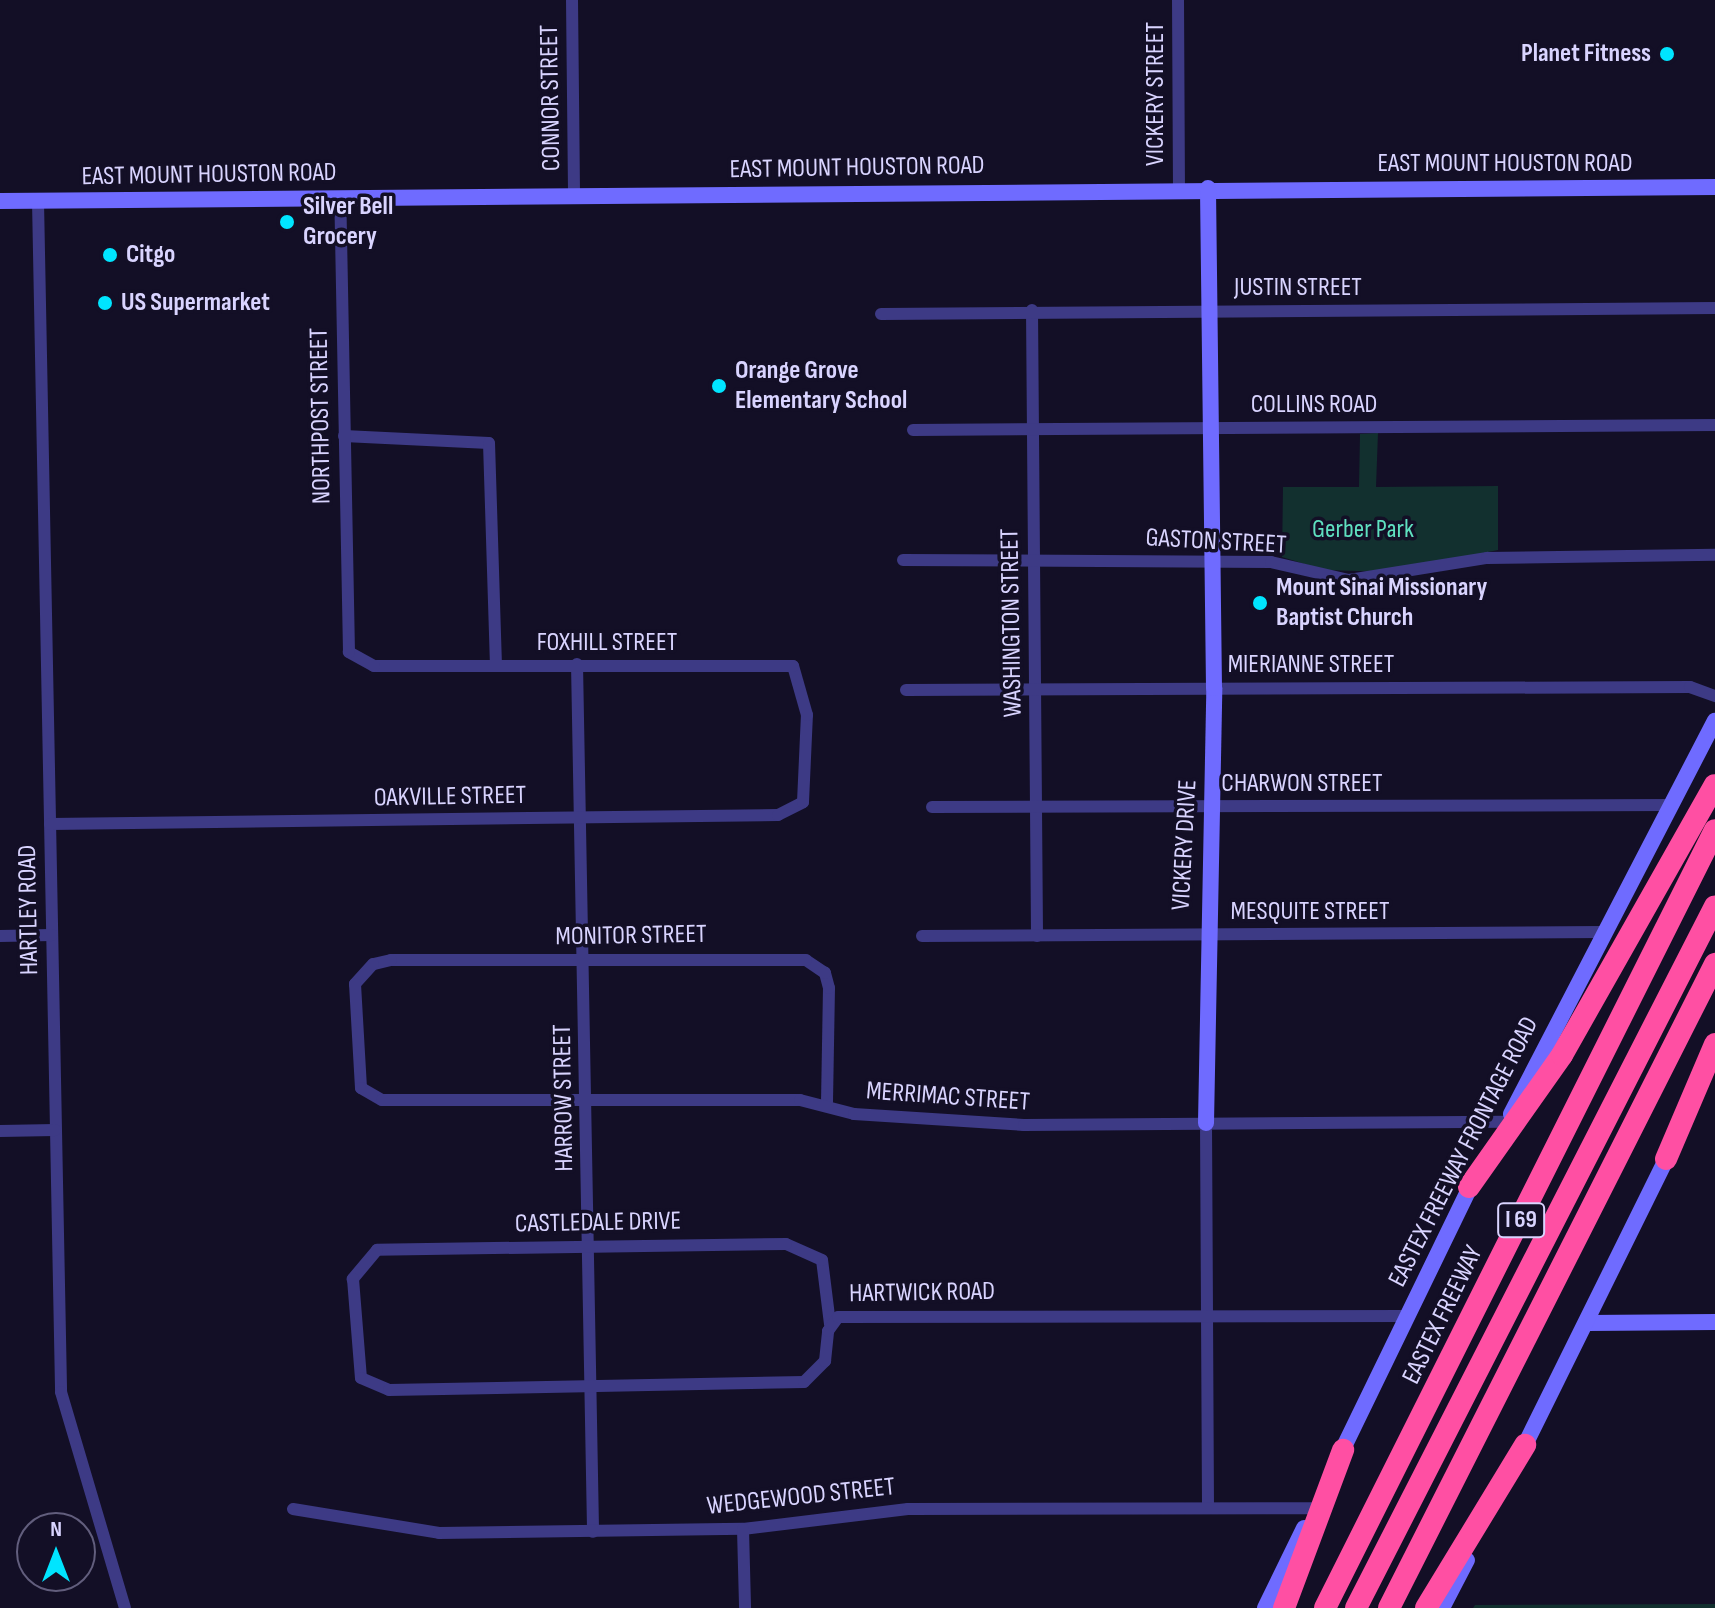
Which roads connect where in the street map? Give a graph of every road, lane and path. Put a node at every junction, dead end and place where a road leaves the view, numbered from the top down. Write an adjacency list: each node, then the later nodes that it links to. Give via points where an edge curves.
1 (572, 0): 6 (street, CONNOR STREET)
2 (1178, 0): 4 (street, VICKERY STREET)
3 (1715, 187): 5 (street, EAST MOUNT HOUSTON ROAD)
4 (1179, 188): 5 (street, EAST MOUNT HOUSTON ROAD); 6 (street, EAST MOUNT HOUSTON ROAD)
5 (1208, 188): 12 (street, VICKERY DRIVE)
6 (574, 195): 7 (street, EAST MOUNT HOUSTON ROAD)
7 (340, 197): 9 (street, EAST MOUNT HOUSTON ROAD); 18 (street, NORTHPOST STREET)
8 (0, 201): 9 (street, EAST MOUNT HOUSTON ROAD)
9 (38, 201): 38 (street, HARTLEY ROAD)
10 (1715, 308): 12 (street, JUSTIN STREET)
11 (1032, 310): 12 (street, JUSTIN STREET); 13 (street, JUSTIN STREET); 16 (street, WASHINGTON STREET)
12 (1209, 310): 15 (street, VICKERY DRIVE)
13 (881, 314)
14 (1715, 425): 15 (street, COLLINS ROAD)
15 (1210, 427): 16 (street, COLLINS ROAD); 22 (street, VICKERY DRIVE)
16 (1032, 429): 17 (street, COLLINS ROAD); 21 (street, WASHINGTON STREET)
17 (913, 430)
18 (344, 436): 23 (street, NORTHPOST STREET); 25 (street, via 489,443)
19 (1715, 555): 22 (street, GASTON STREET, via 1487,558 1389,579)
20 (903, 560): 21 (street, GASTON STREET)
21 (1034, 561): 22 (street, GASTON STREET); 27 (street, WASHINGTON STREET)
22 (1212, 561): 26 (street, VICKERY DRIVE)
23 (347, 633): 25 (street, FOXHILL STREET, via 349,652 374,666)
24 (577, 664): 25 (street, FOXHILL STREET); 31 (street, FOXHILL STREET, via 793,666 807,715); 37 (street, HARROW STREET)
25 (496, 665)
26 (1214, 688): 27 (street, MIERIANNE STREET); 29 (street, MIERIANNE STREET, via 1690,687); 34 (street, VICKERY DRIVE)
27 (1035, 689): 28 (street, MIERIANNE STREET); 36 (street, WASHINGTON STREET)
28 (906, 690)
29 (1715, 696)
30 (1715, 721): 33 (street, EASTEX FREEWAY FRONTAGE ROAD)
31 (808, 760): 37 (street, OAKVILLE STREET, via 807,792 789,813)
32 (1715, 785): 59 (highway, via 1562,1055)
33 (1673, 805): 34 (street, CHARWON STREET); 41 (street, EASTEX FREEWAY FRONTAGE ROAD)
34 (1212, 806): 36 (street, CHARWON STREET); 43 (street, VICKERY DRIVE)
35 (932, 807): 36 (street, CHARWON STREET)
36 (1036, 807): 46 (street, WASHINGTON STREET)
37 (583, 817): 38 (street, OAKVILLE STREET); 47 (street, HARROW STREET)
38 (50, 824): 42 (street, HARTLEY ROAD)
39 (1715, 830): 79 (highway, EASTEX FREEWAY / I 69)
40 (1715, 906): 80 (highway, I 69)
41 (1603, 932): 43 (street, MESQUITE STREET); 54 (street, EASTEX FREEWAY FRONTAGE ROAD)
42 (52, 935): 44 (street); 56 (street, HARTLEY ROAD)
43 (1204, 935): 46 (street, MESQUITE STREET); 55 (street, VICKERY DRIVE)
44 (0, 936)
45 (922, 936): 46 (street, MESQUITE STREET)
46 (1037, 936)
47 (585, 961): 49 (street, MONITOR STREET, via 382,961 355,984); 52 (street, HARROW STREET); 53 (street, MONITOR STREET, via 814,963 829,988)
48 (1715, 964): 81 (highway, I 69)
49 (354, 1026): 52 (street, MERRIMAC STREET, via 361,1088 371,1097)
50 (1715, 1044): 58 (highway)
51 (1715, 1064): 58 (street)
52 (586, 1100): 53 (street, MERRIMAC STREET); 60 (street, HARROW STREET)
53 (827, 1102): 55 (street, MERRIMAC STREET, via 854,1114 1024,1125)
54 (1506, 1122): 55 (street, MERRIMAC STREET); 59 (street, EASTEX FREEWAY FRONTAGE ROAD)
55 (1206, 1123): 62 (street, VICKERY DRIVE)
56 (55, 1130): 57 (street); 75 (street, HARTLEY ROAD, via 63,1410)
57 (0, 1131)
58 (1666, 1159): 65 (street)
59 (1469, 1187): 63 (street, EASTEX FREEWAY FRONTAGE ROAD)
60 (589, 1246): 61 (street, CASTLEDALE DRIVE, via 377,1250 356,1269); 66 (street, CASTLEDALE DRIVE, via 804,1246 828,1273); 67 (street, HARROW STREET)
61 (353, 1312): 67 (street, HARTWICK ROAD, via 354,1355 361,1378 374,1388)
62 (1206, 1314): 63 (street, HARTWICK ROAD); 66 (street, HARTWICK ROAD, via 851,1316); 70 (street, VICKERY DRIVE)
63 (1408, 1316): 69 (street, EASTEX FREEWAY FRONTAGE ROAD)
64 (1715, 1322): 65 (street)
65 (1587, 1323): 68 (street)
66 (830, 1324): 67 (street, HARTWICK ROAD, via 825,1361 804,1382)
67 (590, 1388): 74 (street, HARROW STREET)
68 (1525, 1445): 82 (highway); 83 (street)
69 (1343, 1450): 71 (street, EASTEX FREEWAY FRONTAGE ROAD); 78 (highway)
70 (1208, 1505): 71 (street, WEDGEWOOD STREET); 73 (street, WEDGEWOOD STREET, via 908,1509)
71 (1314, 1508): 77 (street, EASTEX FREEWAY FRONTAGE ROAD)
72 (293, 1509): 74 (street, WEDGEWOOD STREET, via 439,1533)
73 (743, 1529): 74 (street, WEDGEWOOD STREET); 76 (street)
74 (593, 1532)
75 (125, 1608)
76 (745, 1608)
77 (1265, 1608)
78 (1284, 1608)
79 (1325, 1608)
80 (1356, 1608)
81 (1389, 1608)
82 (1426, 1608)
83 (1442, 1608)

